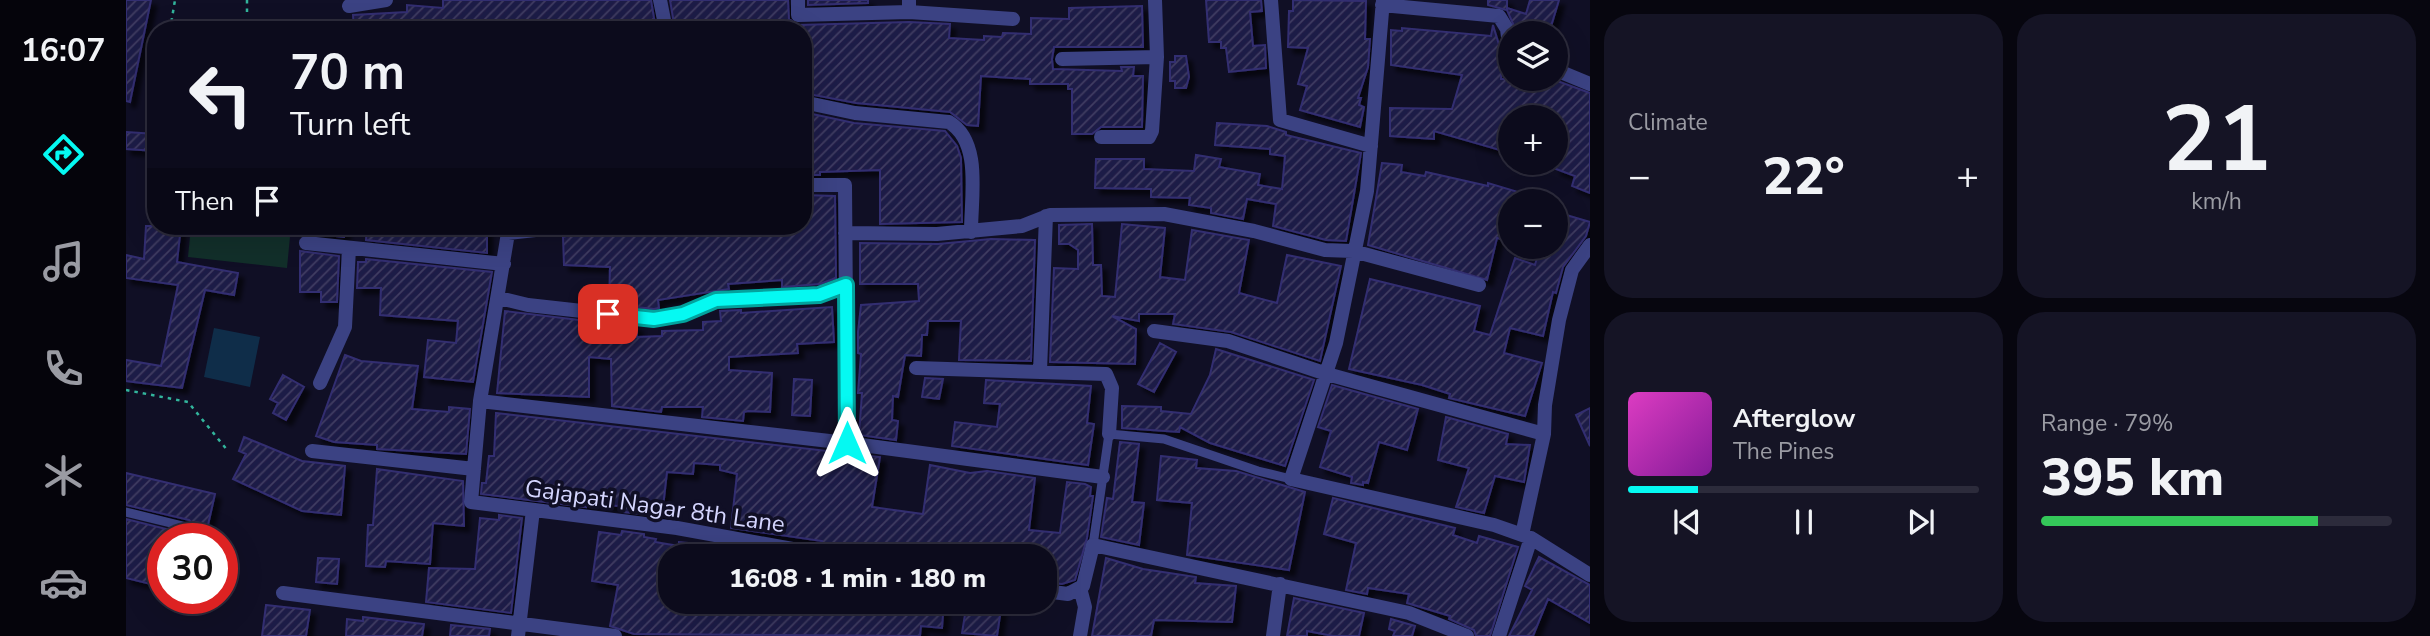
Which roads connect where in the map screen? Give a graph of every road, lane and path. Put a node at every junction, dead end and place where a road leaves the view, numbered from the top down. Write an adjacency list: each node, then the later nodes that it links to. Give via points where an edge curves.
1 (175, 0): 13 (path)
2 (247, 0): 11 (path)
3 (386, 0): 9 (street)
4 (660, 0): 14 (street)
5 (798, 0): 10 (street, via 798,15)
6 (1155, 0): 16 (street)
7 (1270, 0): 22 (street, via 1280,120)
8 (1382, 2): 15 (street, via 1499,16); 22 (street)
9 (349, 6)
10 (909, 6): 12 (street)
11 (247, 13)
12 (1013, 19)
13 (172, 21)
14 (664, 21)
15 (1502, 21)
16 (1157, 57): 17 (street); 21 (street, via 1149,138)
17 (1062, 59)
18 (1568, 76): 19 (street)
19 (1590, 84)
20 (812, 104): 25 (street, via 949,122 962,130 970,145)
21 (1101, 137)
22 (1371, 146): 31 (street, via 1367,191)
23 (812, 185): 26 (street, via 845,185)
24 (1046, 216): 25 (street, via 1030,224); 31 (street, via 1164,214 1254,230 1325,250); 38 (street)
25 (971, 232): 26 (street)
26 (845, 233): 33 (street)
27 (508, 235): 32 (street)
28 (306, 243): 30 (street)
29 (1590, 245): 44 (street, via 1572,270 1559,320)
30 (349, 248): 32 (street); 40 (street, via 345,327)
31 (1353, 251): 34 (street); 39 (street)
32 (504, 264): 35 (street)
33 (846, 285): 35 (street, via 819,295 716,300 683,314 654,319); 45 (street)
34 (1479, 285)
35 (499, 298): 42 (street)
36 (1154, 331): 39 (street, via 1228,341)
37 (916, 368): 38 (street)
38 (1040, 371): 43 (street, via 1108,376 1112,388)
39 (1327, 374): 44 (street); 50 (street)
40 (320, 383)
41 (126, 390): 46 (path, via 188,402)
42 (480, 401): 45 (street); 48 (street)
43 (1109, 434): 49 (lane); 50 (lane, via 1172,441)
44 (1544, 434): 54 (street)
45 (847, 443): 49 (street)
46 (228, 451)
47 (312, 451): 48 (street)
48 (474, 468): 51 (street, Gajapati Nagar 8th Lane, via 471,502)
49 (1103, 477): 56 (lane)
50 (1291, 478): 54 (street, via 1494,525)
51 (533, 510): 55 (street, Gajapati Nagar 8th Lane); 62 (street)
52 (126, 512): 53 (lane)
53 (171, 523)
54 (1527, 537): 57 (street); 67 (street)
55 (765, 544)
56 (1093, 545): 58 (street); 59 (street)
57 (1590, 575)
58 (1280, 584): 65 (street); 66 (street, via 1409,612)
59 (1082, 587): 61 (street, via 1068,594); 64 (street, via 1085,612)
60 (283, 593): 62 (street)
61 (1057, 593)
62 (519, 630): 63 (street)
63 (615, 636)
64 (1080, 636)
65 (1273, 636)
66 (1466, 636)
67 (1499, 636)

